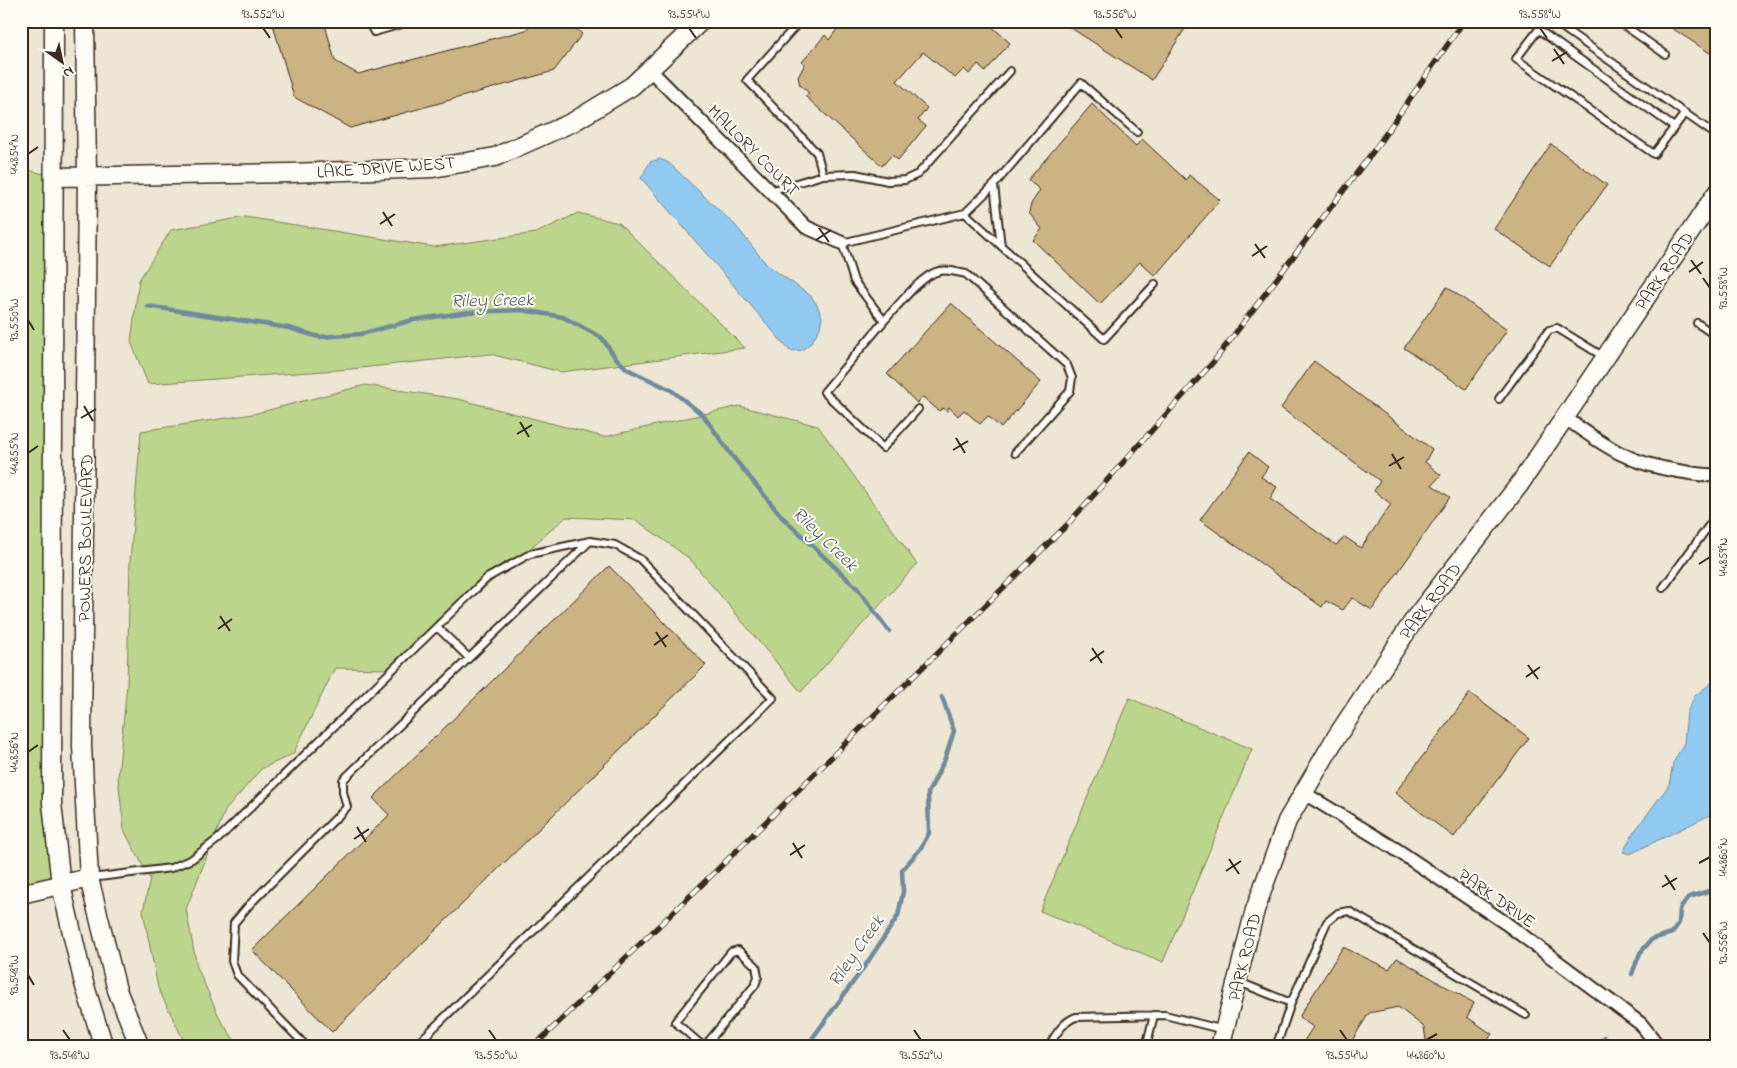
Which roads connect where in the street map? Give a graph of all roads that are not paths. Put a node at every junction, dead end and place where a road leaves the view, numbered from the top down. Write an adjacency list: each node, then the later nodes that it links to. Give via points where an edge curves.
1 (54, 21): 20 (main road, POWERS BOULEVARD)
2 (85, 21): 18 (main road, POWERS BOULEVARD)
3 (368, 21): 4 (lane, via 374,32)
4 (412, 21)
5 (701, 21): 12 (main road, LAKE DRIVE WEST)
6 (800, 21): 19 (lane, via 747,80 817,153)
7 (1545, 21): 10 (lane)
8 (1553, 21): 14 (lane)
9 (1618, 21): 11 (lane)
10 (1539, 30): 15 (lane); 15 (lane, via 1516,59 1654,154)
11 (1665, 54)
12 (650, 70): 18 (main road, LAKE DRIVE WEST, via 632,86 573,122 495,158 433,168); 22 (street, MALLORY COURT)
13 (1010, 71): 19 (lane, via 918,174 905,180 888,181 855,174)
14 (1685, 113): 15 (lane); 17 (lane)
15 (1674, 127)
16 (1137, 132): 21 (lane, via 1081,83)
17 (1716, 135)
18 (87, 175): 20 (main road, LAKE DRIVE WEST); 43 (main road, POWERS BOULEVARD, via 82,746)
19 (823, 175): 22 (lane)
20 (55, 177): 44 (main road, POWERS BOULEVARD, via 52,803)
21 (994, 185): 24 (lane); 26 (lane)
22 (770, 191): 25 (street, MALLORY COURT, via 806,227)
23 (1716, 194): 31 (main road, PARK ROAD)
24 (965, 213): 25 (lane); 26 (lane)
25 (842, 243): 28 (lane, via 854,281)
26 (1001, 246): 27 (lane, via 1104,339)
27 (1155, 284)
28 (884, 321): 33 (lane, via 824,392 883,448); 35 (lane, via 926,277 937,271 949,270 966,274 1067,365 1072,378 1070,391)
29 (1697, 323): 30 (lane)
30 (1716, 336)
31 (1605, 357): 32 (lane, via 1557,328 1549,330); 34 (main road, PARK ROAD)
32 (1499, 399)
33 (918, 409)
34 (1564, 417): 36 (street, via 1609,449 1650,466); 42 (main road, PARK ROAD, via 1519,485 1416,617 1335,739)
35 (1015, 452)
36 (1716, 475)
37 (1716, 516): 39 (lane)
38 (590, 541): 40 (lane, via 530,554 486,578); 41 (lane); 54 (lane, via 615,545 640,559 774,698)
39 (1663, 588)
40 (437, 627): 41 (lane); 43 (lane, via 218,839 192,859 171,868)
41 (470, 658): 53 (lane, via 344,780 347,807 234,924 232,961 237,976)
42 (1304, 793): 46 (main road, PARK ROAD, via 1287,821 1255,910); 59 (street, PARK DRIVE, via 1394,848 1507,924 1641,1024)
43 (89, 878): 44 (main road); 52 (main road, POWERS BOULEVARD, via 117,990)
44 (60, 885): 45 (main road); 51 (main road, POWERS BOULEVARD, via 83,980)
45 (21, 894)
46 (1238, 982): 47 (lane); 50 (main road, PARK ROAD)
47 (1291, 1002): 49 (lane, via 1327,922 1338,913 1350,911); 58 (lane)
48 (1154, 1015): 50 (lane, via 1165,1015); 56 (lane, via 1076,1017 1062,1026); 57 (lane)
49 (1526, 1015)
50 (1222, 1038)
51 (104, 1047)
52 (140, 1047)
53 (307, 1047)
54 (414, 1047)
55 (704, 1047): 55 (lane, via 675,1022 731,952 738,950 756,966 758,978)
56 (1048, 1047)
57 (1146, 1047)
58 (1276, 1047)
59 (1658, 1047)

